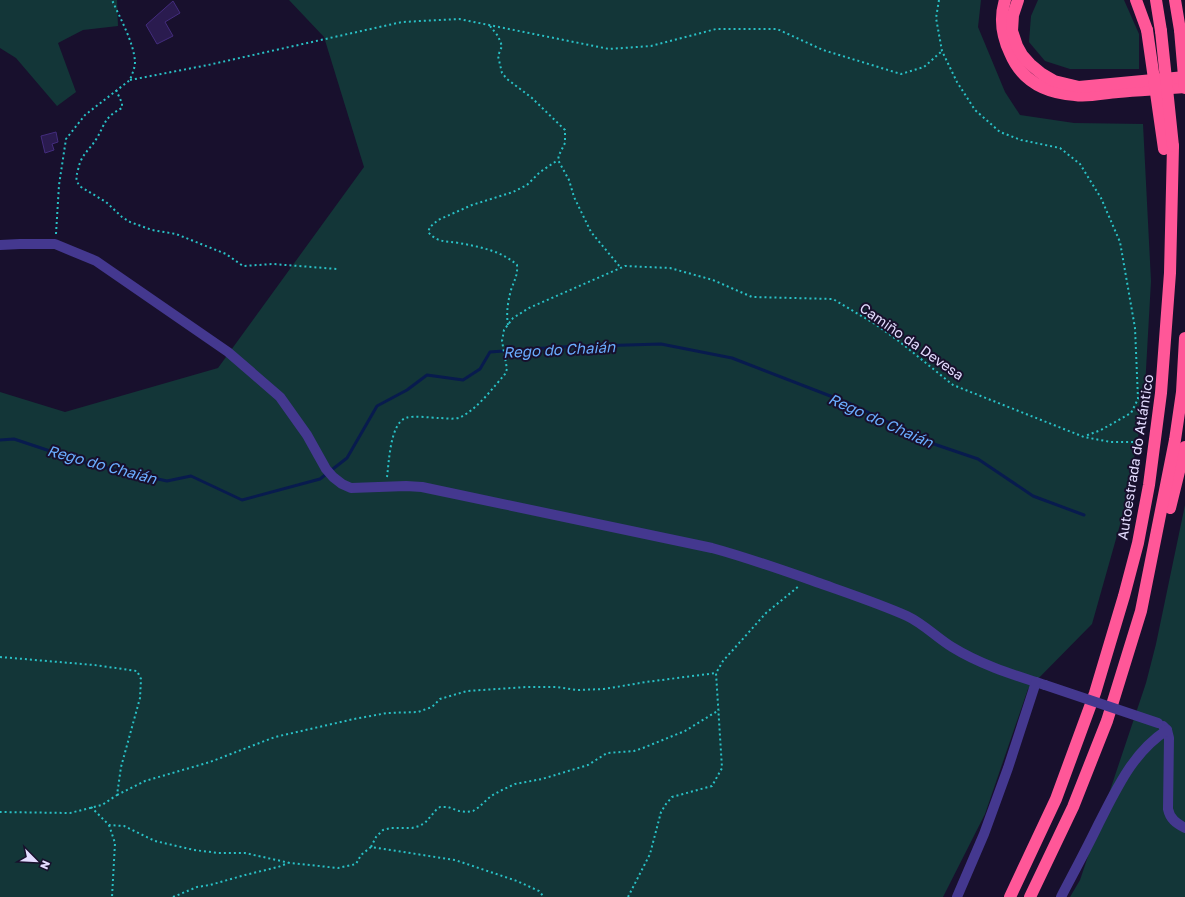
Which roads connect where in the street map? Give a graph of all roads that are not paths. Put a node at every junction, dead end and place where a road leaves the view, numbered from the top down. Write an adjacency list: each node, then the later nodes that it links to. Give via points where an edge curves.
1 (1005, 0): 7 (highway, via 1002,8 1002,30 1013,61 1032,83 1044,89 1076,96)
2 (1018, 0): 6 (highway, via 1013,15 1012,31 1017,46 1030,64 1054,81 1079,87)
3 (1136, 0): 8 (highway, bridge, via 1147,30)
4 (1156, 0): 8 (highway, Autoestrada do Atlántico, bridge, via 1161,31)
5 (1175, 0): 7 (highway, bridge)
6 (1185, 77)
7 (1185, 88)
8 (1168, 148): 17 (highway, Autoestrada do Atlántico, via 1170,273 1161,393 1149,485 1138,543 1095,693 1056,799)
9 (0, 245): 13 (street, via 55,244 96,261 228,352 280,397 307,435 329,473 351,488 422,487 712,548 750,559 905,615 952,647 999,669)
10 (1185, 338): 12 (highway, via 1182,392 1175,440)
11 (1185, 447): 12 (highway, via 1154,579)
12 (1141, 611): 18 (highway, via 1107,721 1073,807)
13 (1041, 684): 14 (street, bridge, via 1158,723); 16 (street, via 984,834)
14 (1167, 730): 15 (street, via 1168,809 1171,818); 19 (street, via 1130,766)
15 (1185, 828)
16 (957, 897)
17 (1010, 897)
18 (1030, 897)
19 (1061, 897)

